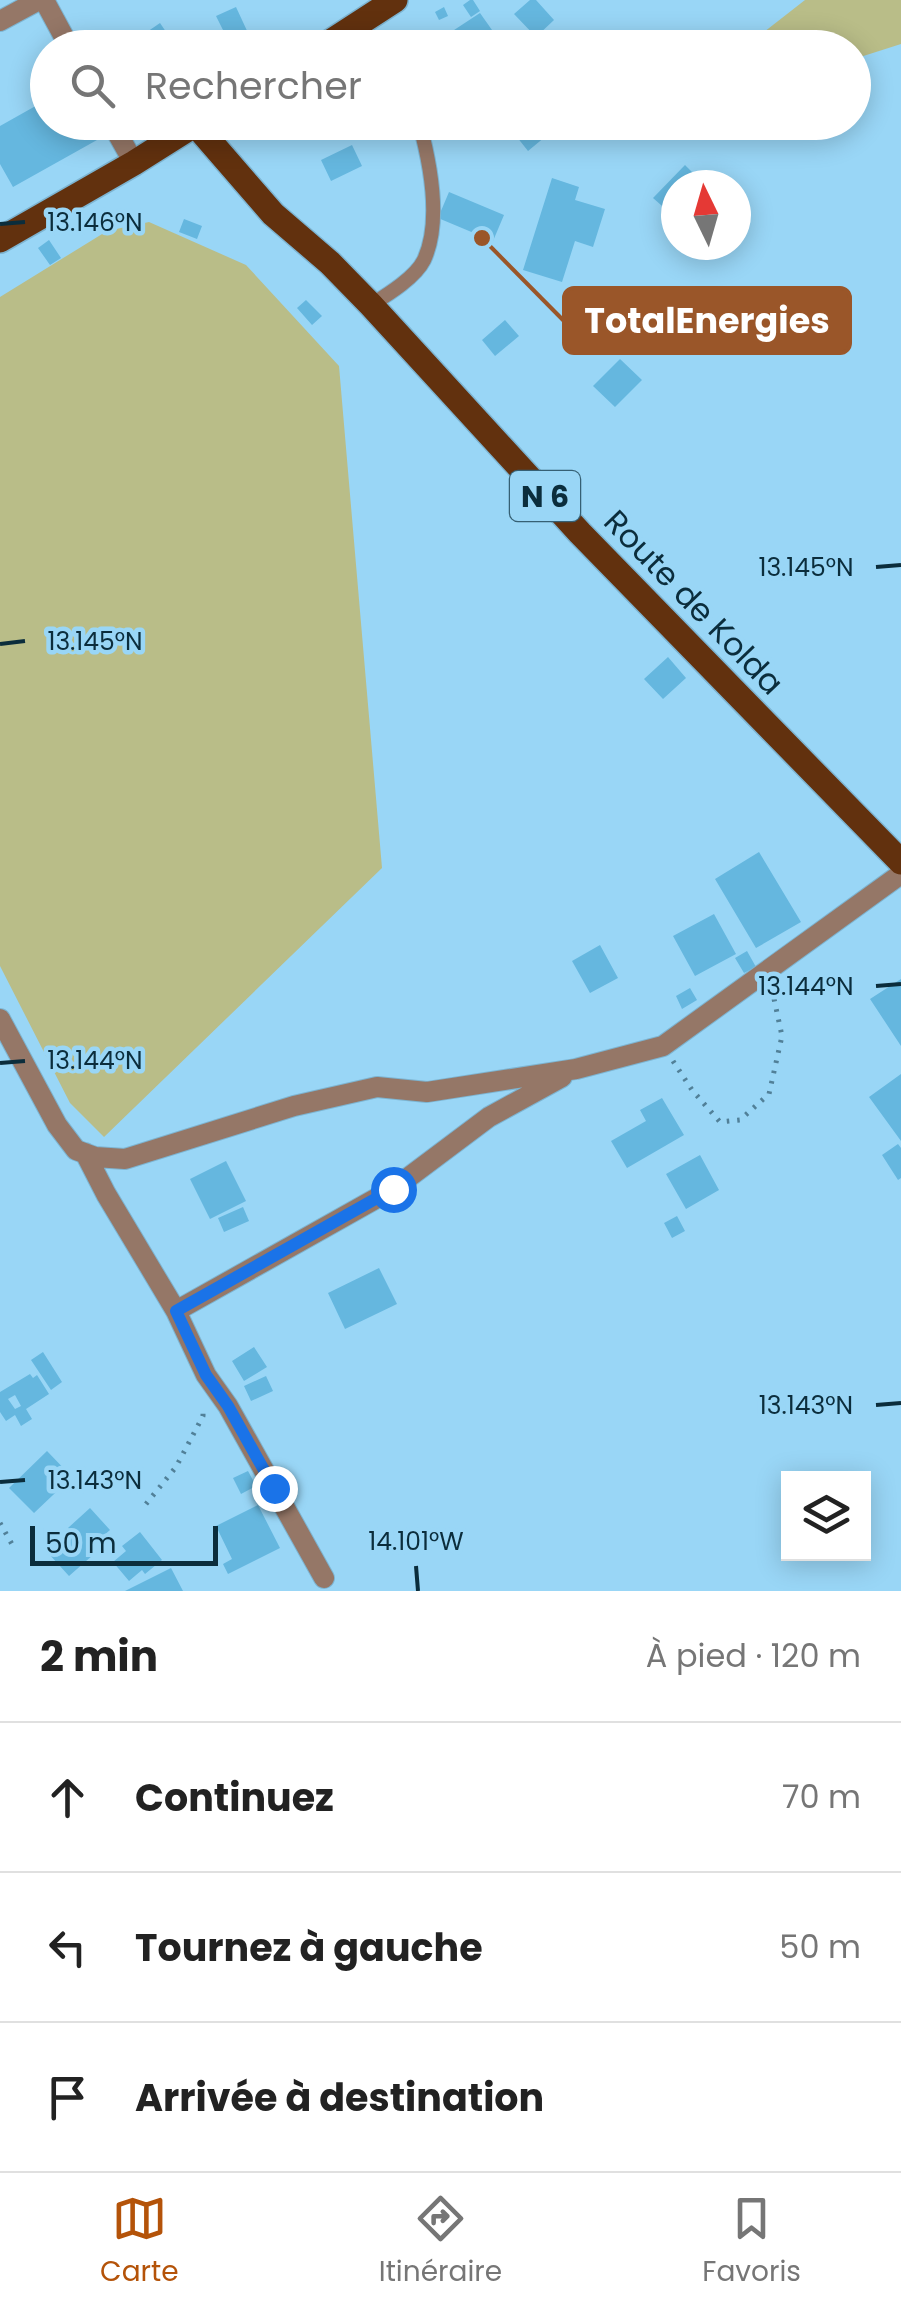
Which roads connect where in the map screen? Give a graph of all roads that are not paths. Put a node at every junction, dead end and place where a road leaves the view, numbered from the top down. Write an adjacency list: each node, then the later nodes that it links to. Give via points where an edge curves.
1 (41, 0): 3 (street); 5 (street)
2 (395, 0): 4 (main road)
3 (0, 21)
4 (350, 29)
5 (59, 30)
6 (122, 140): 10 (street)
7 (171, 140): 10 (main road)
8 (211, 140): 12 (main road, Route de Kolda / N 6, via 273,214)
9 (424, 140): 12 (lane, via 432,192 423,263)
10 (134, 163): 11 (main road)
11 (0, 240)
12 (371, 305): 13 (main road, Route de Kolda / N 6, via 580,533)
13 (901, 862)
14 (901, 874): 16 (street, via 664,1046)
15 (0, 1019): 17 (street, via 56,1124)
16 (576, 1068): 17 (street, via 427,1092 377,1087 124,1159); 18 (street, via 488,1117 393,1189)
17 (85, 1154): 18 (street)
18 (176, 1311): 19 (street)
19 (324, 1578)

